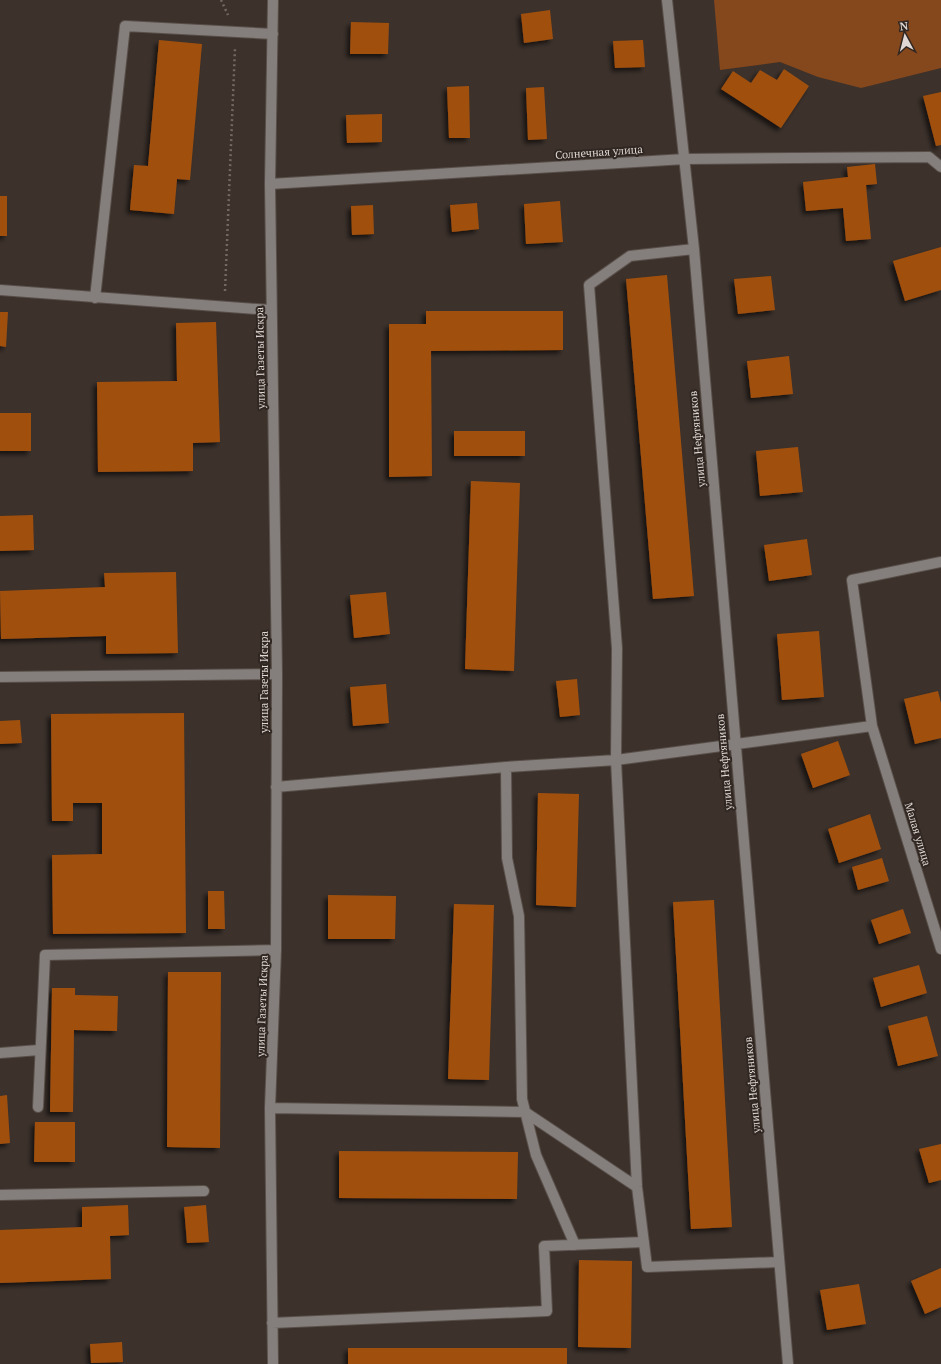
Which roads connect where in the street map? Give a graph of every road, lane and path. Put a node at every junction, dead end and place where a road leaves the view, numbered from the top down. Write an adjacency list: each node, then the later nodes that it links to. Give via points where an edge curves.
1 (221, 0): 4 (path)
2 (273, 0): 5 (street, улица Газеты Искра)
3 (667, 0): 6 (street, улица Нефтяников)
4 (236, 32): 5 (street); 11 (street, via 125,26); 12 (path)
5 (272, 34): 8 (street, улица Газеты Искра)
6 (684, 158): 7 (street, Солнечная улица, via 929,157); 8 (street, Солнечная улица); 9 (street, улица Нефтяников)
7 (941, 167)
8 (270, 184): 13 (street, улица Газеты Искра)
9 (694, 249): 18 (street, улица Нефтяников); 19 (street, via 630,256 589,285 617,648)
10 (0, 290): 11 (street)
11 (95, 298): 12 (street)
12 (224, 307): 13 (street)
13 (271, 310): 15 (street, улица Газеты Искра)
14 (941, 562): 17 (street, Малая улица, via 852,580)
15 (277, 674): 16 (street); 21 (street, улица Газеты Искра)
16 (0, 678)
17 (872, 726): 18 (street); 22 (street, Малая улица)
18 (734, 744): 19 (street); 34 (street, улица Нефтяников)
19 (616, 760): 20 (street); 29 (street)
20 (506, 767): 21 (street); 28 (street, via 507,858 519,916 522,1099)
21 (276, 787): 23 (street, улица Газеты Искра)
22 (941, 949)
23 (276, 950): 24 (street, via 45,954); 27 (street, улица Газеты Искра)
24 (39, 1050): 25 (street); 26 (street)
25 (0, 1053)
26 (38, 1107)
27 (270, 1108): 28 (street); 35 (street, улица Газеты Искра)
28 (525, 1112): 29 (street); 33 (street, via 536,1155)
29 (637, 1187): 32 (street)
30 (204, 1191): 31 (street)
31 (0, 1195)
32 (644, 1242): 33 (street); 34 (street, via 647,1267)
33 (576, 1245): 35 (street, via 544,1246 547,1311)
34 (779, 1262): 37 (street, улица Нефтяников)
35 (272, 1323): 36 (street, улица Газеты Искра)
36 (273, 1364)
37 (788, 1364)

